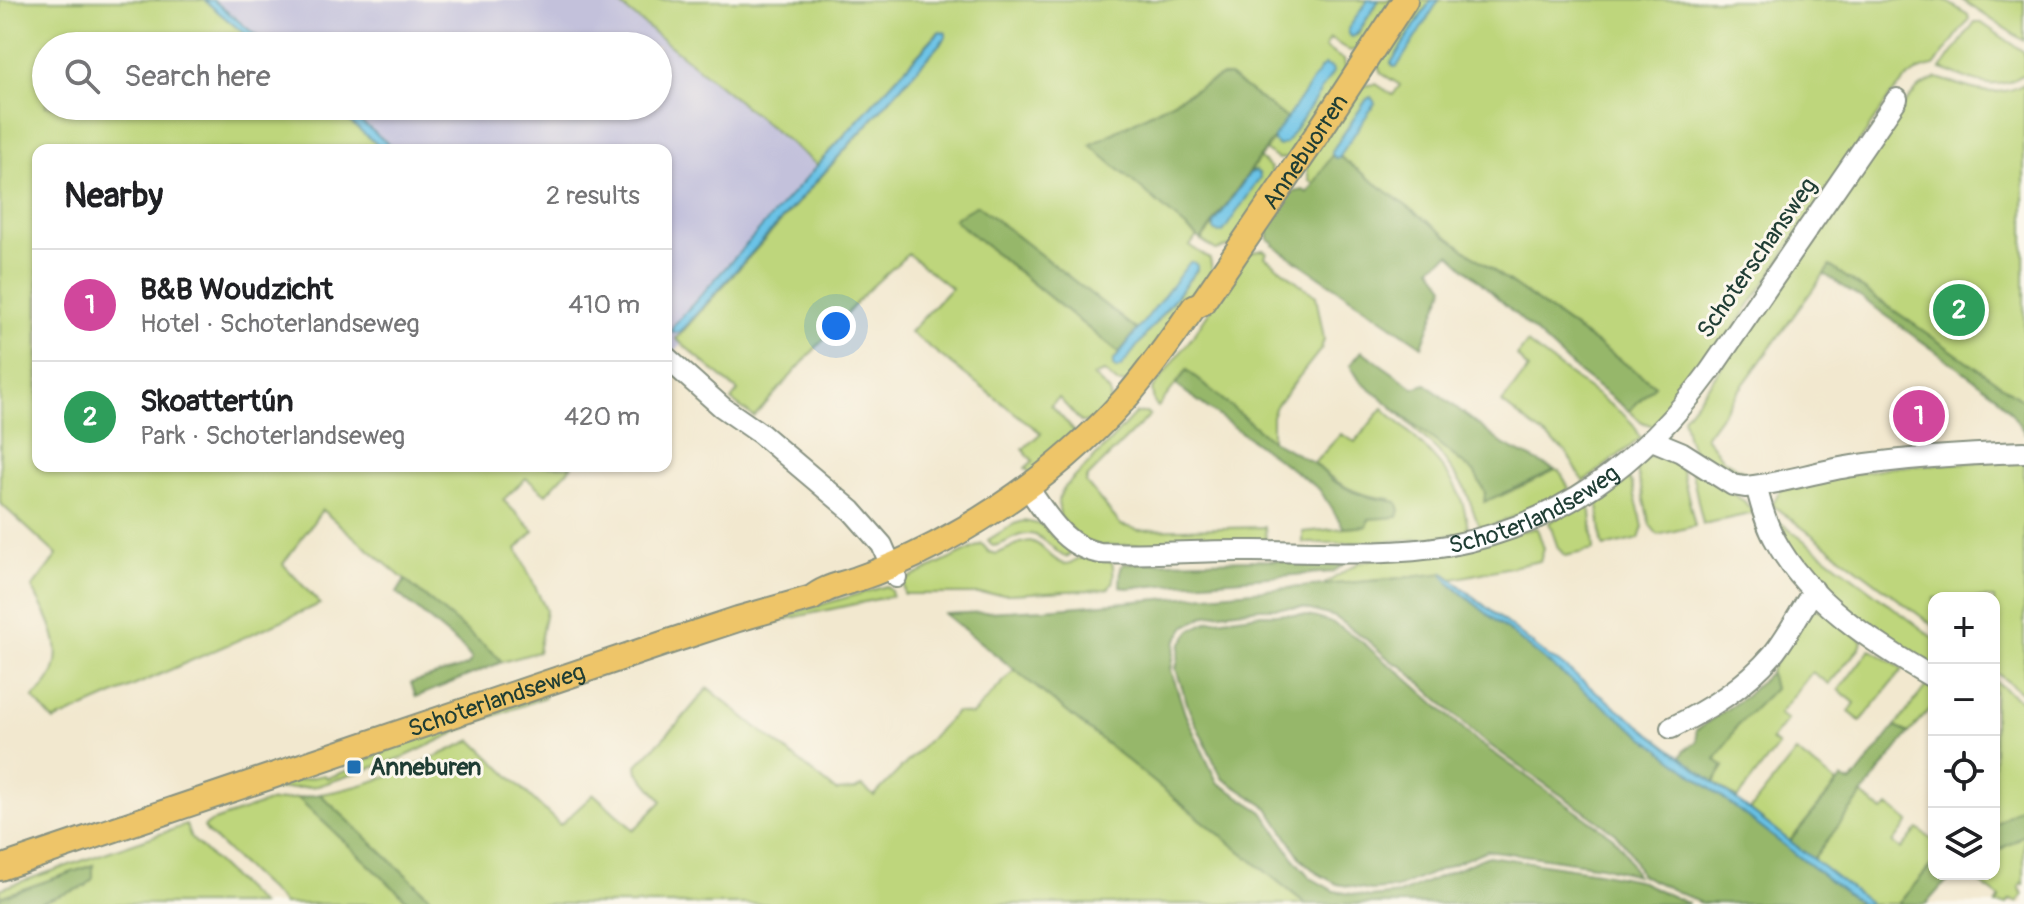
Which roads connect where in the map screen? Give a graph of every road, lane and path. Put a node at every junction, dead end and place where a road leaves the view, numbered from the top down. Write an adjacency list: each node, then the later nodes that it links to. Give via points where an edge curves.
1 (1405, 0): 7 (main road, Annebuorren, via 1202,303 1124,399)
2 (1897, 99): 4 (street, Schoterschansweg, via 1710,371)
3 (672, 362): 8 (street, via 852,511 879,541)
4 (1652, 440): 6 (street, via 1733,485); 7 (street, Schoterlandseweg, via 1562,506 1475,539 1412,550 1100,553 1070,541)
5 (2024, 452): 6 (street, via 1901,459)
6 (1756, 486): 9 (street, via 1775,540)
7 (1032, 495): 8 (main road, Schoterlandseweg)
8 (894, 572): 12 (main road, Schoterlandseweg, via 820,591 812,598)
9 (1814, 590): 10 (street, via 1868,638); 11 (street, via 1773,654 1741,686)
10 (1928, 674)
11 (1671, 728)
12 (0, 868)

